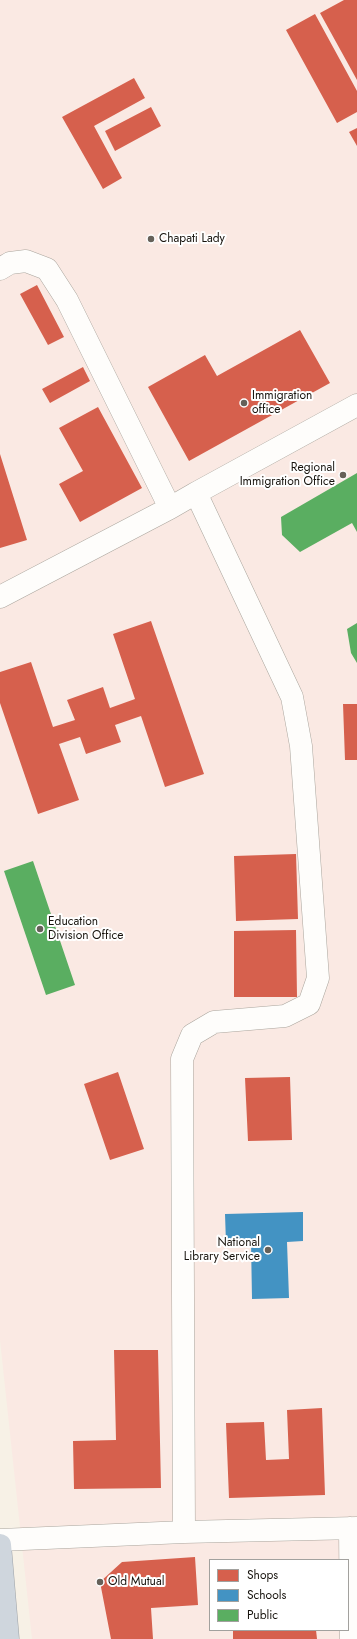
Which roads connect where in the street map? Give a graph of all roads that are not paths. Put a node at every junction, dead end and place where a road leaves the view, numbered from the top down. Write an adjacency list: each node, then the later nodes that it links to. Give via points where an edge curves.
1 (0, 269): 4 (street, via 26,260 47,269 67,300)
2 (355, 411): 3 (street)
3 (196, 493): 4 (street); 7 (street, via 292,697 301,746 318,978 309,1004 285,1016 214,1022 192,1035 182,1059)
4 (170, 508): 5 (street)
5 (0, 597)
6 (354, 1528): 7 (street); 11 (street)
7 (184, 1532): 8 (street)
8 (0, 1540)
9 (0, 1545): 10 (highway)
10 (8, 1639)
11 (351, 1639)

